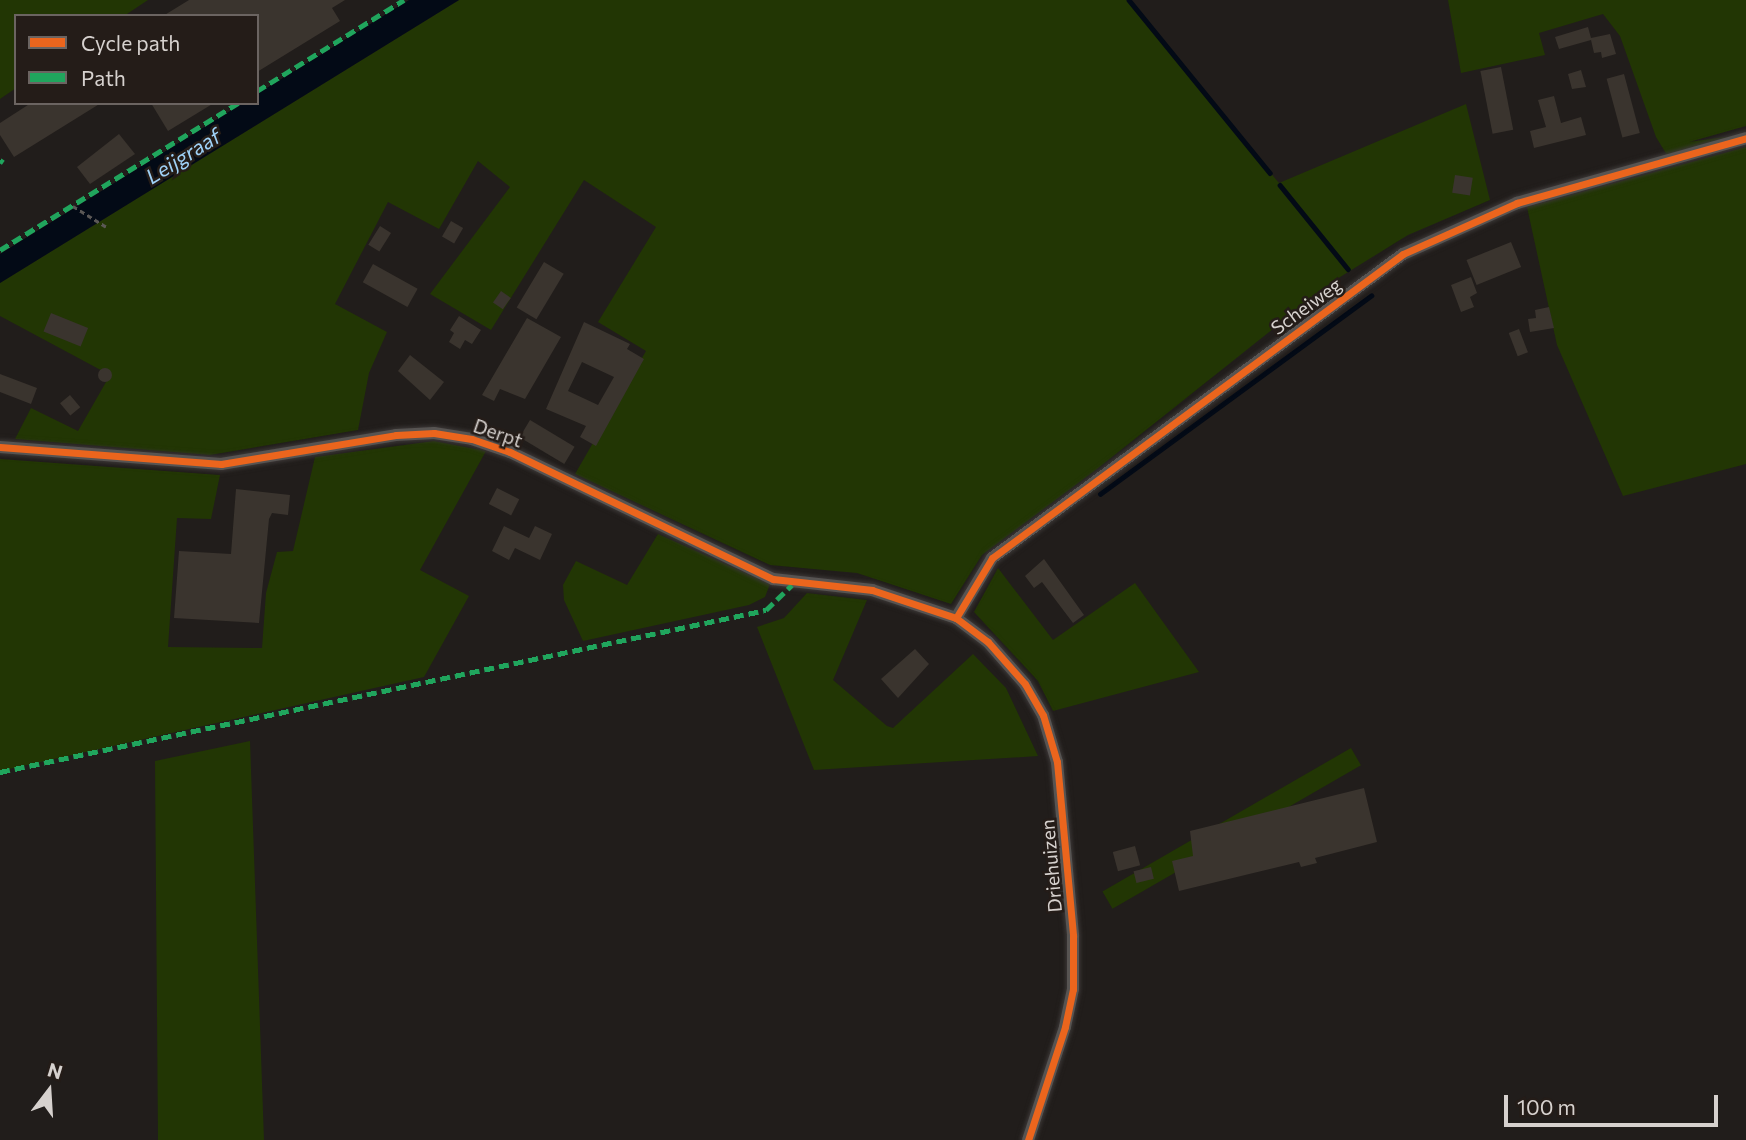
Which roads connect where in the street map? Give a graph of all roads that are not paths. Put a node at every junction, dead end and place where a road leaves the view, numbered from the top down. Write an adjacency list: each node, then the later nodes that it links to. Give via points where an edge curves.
1 (1746, 138): 3 (street, Scheiweg, via 1517,203 1403,254 992,558)
2 (0, 447): 3 (street, Derpt, via 221,464 396,435 434,433 471,439 510,452 774,579 872,590)
3 (956, 618): 4 (street, Driehuizen, via 988,642 1025,684 1042,715 1057,762 1073,936 1073,989)
4 (1027, 1140)

